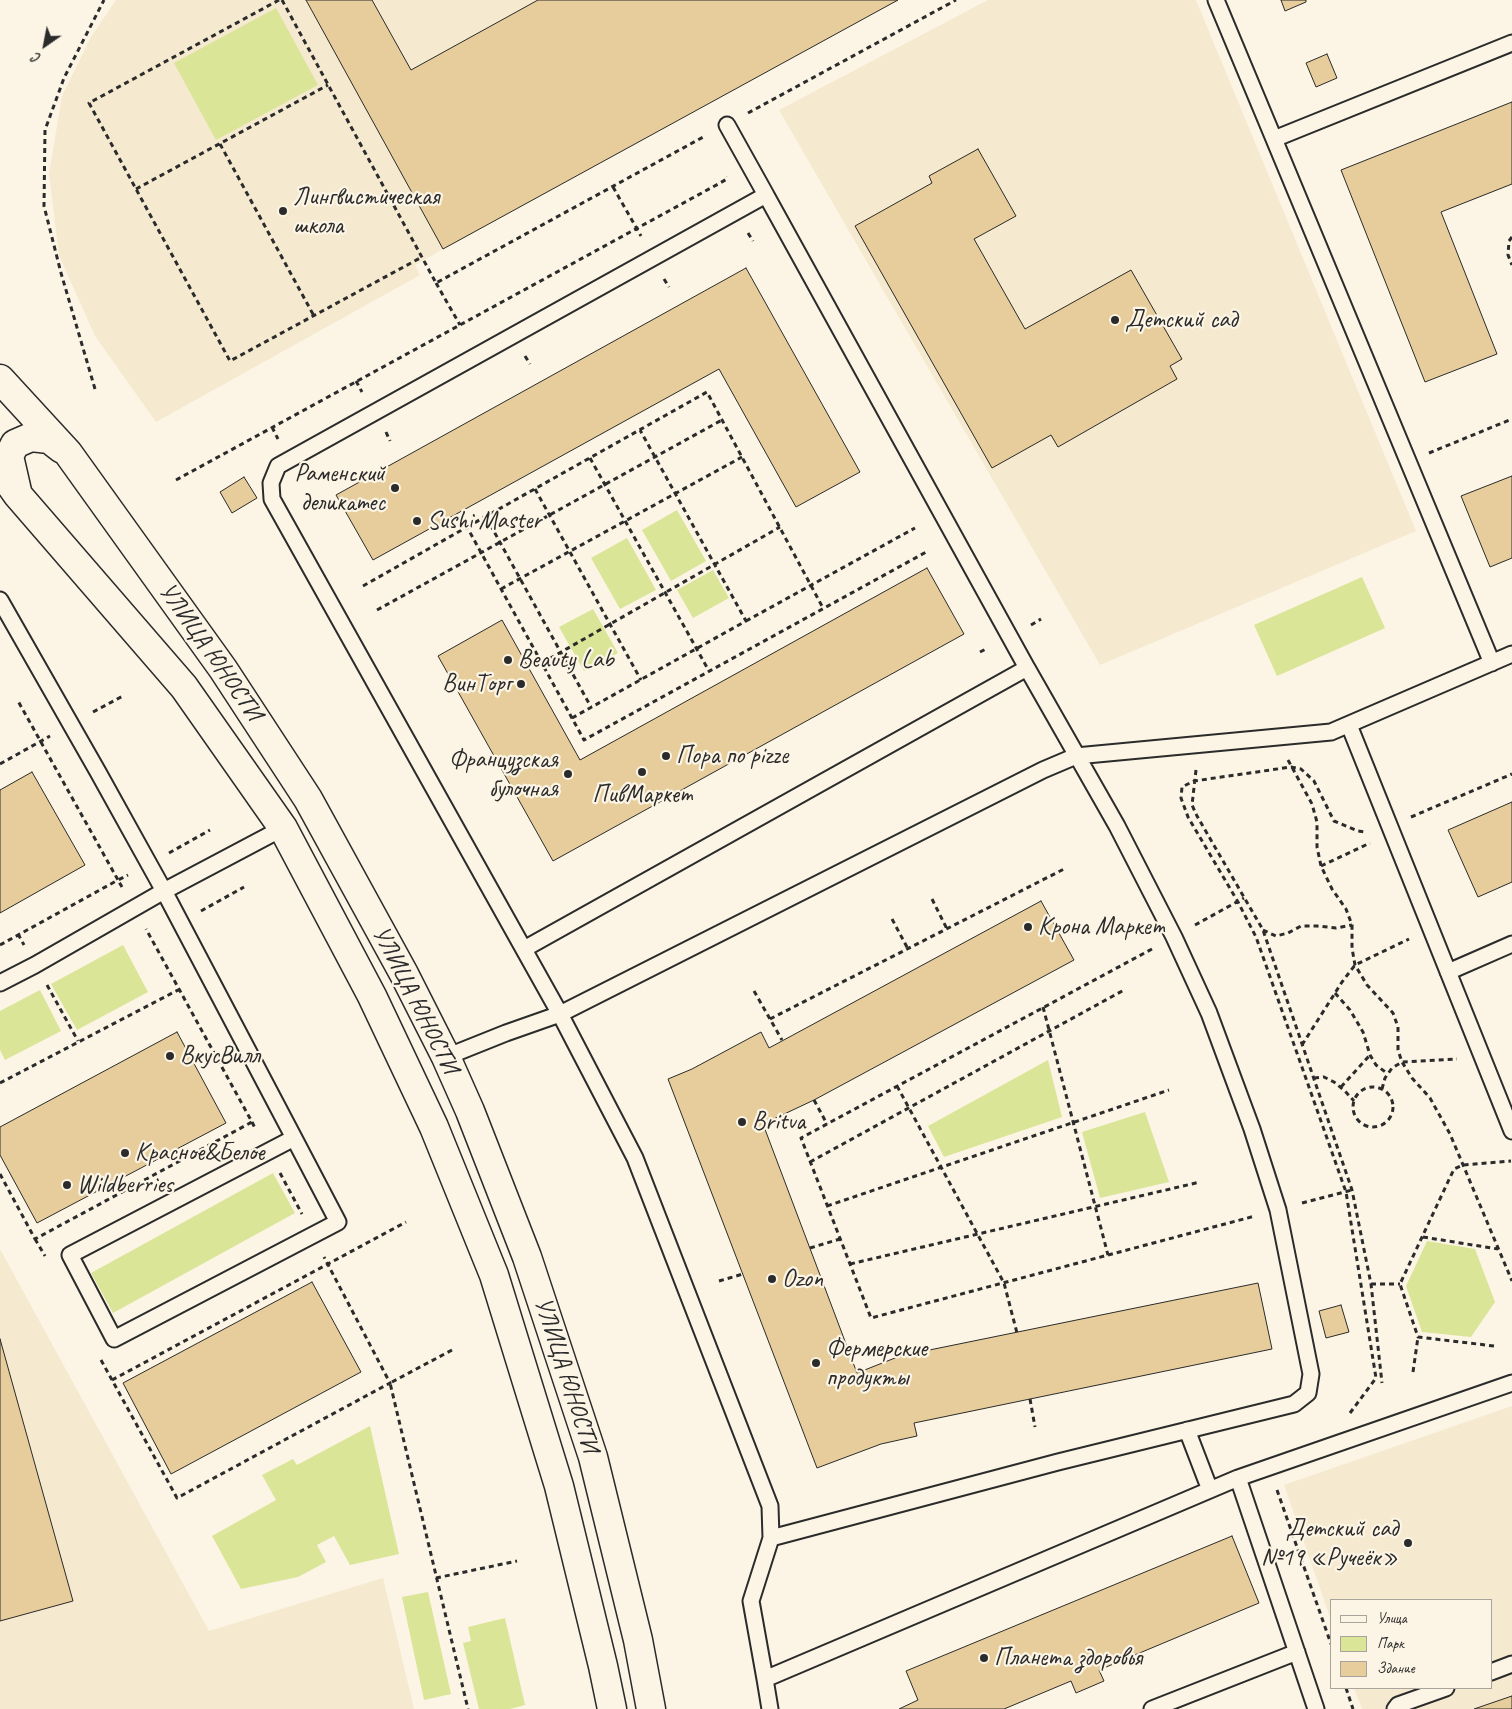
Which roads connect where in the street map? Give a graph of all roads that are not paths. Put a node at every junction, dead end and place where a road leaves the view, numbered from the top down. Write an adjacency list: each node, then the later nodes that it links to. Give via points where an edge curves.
1 (1216, 0): 4 (lane)
2 (1512, 43): 4 (lane)
3 (727, 125): 5 (lane)
4 (1274, 140): 12 (lane)
5 (766, 195): 13 (lane); 19 (lane, via 278,466 271,482 272,499)
6 (0, 379): 7 (street, УЛИЦА ЮНОСТИ)
7 (68, 453): 9 (street, via 49,439 31,437 15,444 9,456); 23 (street, УЛИЦА ЮНОСТИ, via 223,668 308,799)
8 (0, 470): 9 (street, УЛИЦА ЮНОСТИ)
9 (18, 494): 16 (street, УЛИЦА ЮНОСТИ, via 184,687)
10 (0, 600): 17 (lane)
11 (1512, 654): 12 (lane)
12 (1492, 663): 14 (lane)
13 (1027, 668): 15 (lane); 19 (lane)
14 (1349, 725): 15 (lane, via 1331,732); 20 (lane)
15 (1076, 756): 22 (lane); 27 (lane, via 1117,826 1209,1013 1278,1210 1311,1374 1308,1393 1294,1404)
16 (283, 828): 17 (lane); 36 (street, УЛИЦА ЮНОСТИ, via 372,996 434,1127 494,1274 559,1486)
17 (164, 891): 21 (lane); 25 (lane)
18 (1512, 944): 20 (lane)
19 (524, 949): 22 (lane)
20 (1448, 972): 24 (lane)
21 (0, 983)
22 (560, 1014): 23 (lane, via 506,1032); 30 (lane, via 635,1158 770,1506)
23 (446, 1058): 37 (street, УЛИЦА ЮНОСТИ, via 527,1257 593,1457 638,1640)
24 (1512, 1131)
25 (294, 1138): 25 (lane, via 338,1222 114,1339 70,1255)
26 (1512, 1383): 28 (lane)
27 (1188, 1430): 29 (lane); 30 (lane)
28 (1238, 1478): 29 (lane); 31 (lane)
29 (1210, 1490): 34 (lane)
30 (771, 1538): 34 (lane, via 751,1601)
31 (1297, 1652): 39 (lane); 40 (lane)
32 (1512, 1664): 33 (lane)
33 (1492, 1672)
34 (765, 1679): 38 (lane)
35 (1443, 1689): 41 (lane)
36 (612, 1709)
37 (651, 1709)
38 (770, 1709)
39 (1152, 1709)
40 (1316, 1709)
41 (1394, 1709)

